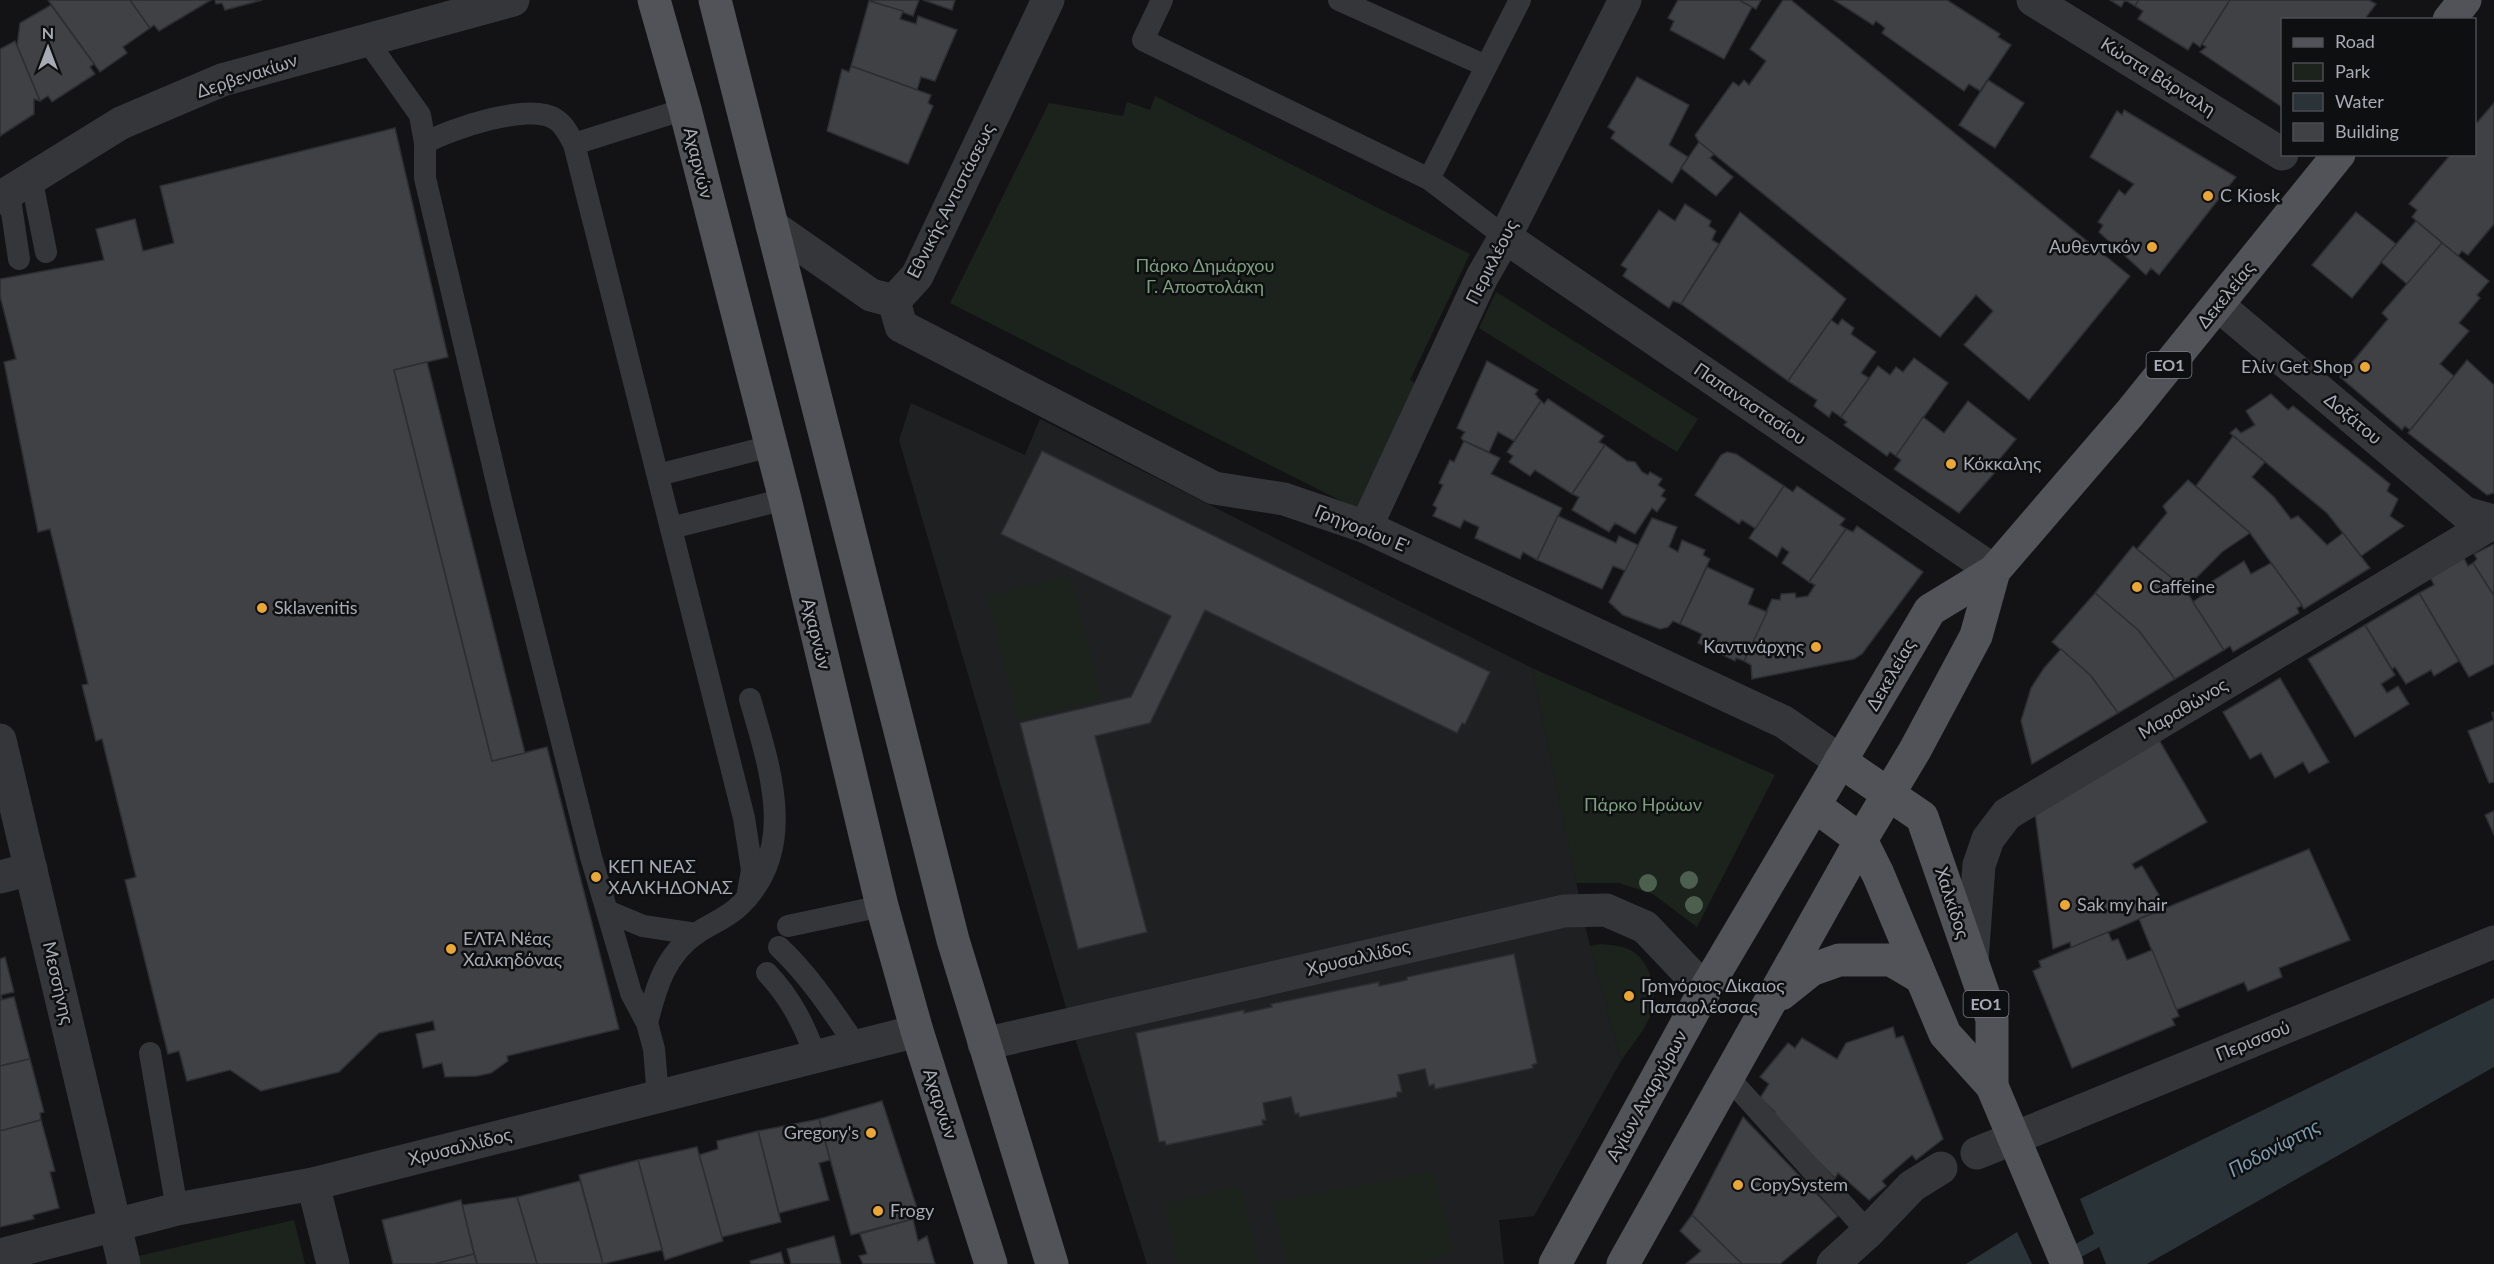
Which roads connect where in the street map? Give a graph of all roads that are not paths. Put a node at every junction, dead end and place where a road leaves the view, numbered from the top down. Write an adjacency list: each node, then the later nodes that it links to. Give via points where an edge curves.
1 (513, 0): 12 (street, Δερβενακίων)
2 (654, 0): 14 (main road, Αχαρνών)
3 (715, 0): 22 (main road)
4 (1048, 0): 26 (street, Εθνικής Αντιστάσεως, via 917,276)
5 (1162, 0): 20 (lane, via 1143,40)
6 (1339, 0): 13 (lane)
7 (1520, 0): 13 (lane)
8 (1625, 0): 23 (street, Περικλέους)
9 (2033, 0): 17 (street, Κώστα Βάρναλη)
10 (2465, 0): 11 (main road)
11 (2451, 18)
12 (366, 39): 15 (lane, via 420,115); 21 (street, Δερβενακίων, via 222,80 121,123)
13 (1486, 66): 20 (lane)
14 (684, 109): 16 (lane); 28 (main road, Αχαρνών)
15 (425, 143): 16 (lane, via 446,132 533,113 554,118); 44 (lane, via 425,178 478,402)
16 (574, 144): 29 (lane)
17 (2281, 153)
18 (2291, 156): 19 (street, Κώστα Βάρναλη)
19 (2330, 166): 27 (main road, Δεκελείας / ΕΟ1)
20 (1429, 179): 23 (lane)
21 (13, 189): 24 (lane); 25 (lane)
22 (772, 226): 26 (street, via 871,295); 56 (main road, via 953,940)
23 (1505, 237): 32 (street, Περικλέους, via 1482,277); 34 (street, Παπαναστασίου)
24 (46, 252)
25 (19, 259)
26 (894, 301): 32 (street, Γρηγορίου Ε', via 901,326 1214,488 1284,500)
27 (2218, 305): 31 (street, Δοξάτου, via 2464,513); 34 (main road, Δεκελείας / ΕΟ1)
28 (771, 446): 29 (lane); 30 (main road, Αχαρνών)
29 (658, 475): 33 (lane)
30 (785, 500): 33 (lane); 43 (main road, Αχαρνών)
31 (2494, 522): 49 (street, Μαραθώνος, via 2007,814 1988,838 1979,865)
32 (1365, 527): 37 (street, Γρηγορίου Ε', via 1784,722)
33 (671, 528): 42 (lane, via 746,826 752,870)
34 (1994, 571): 37 (main road, Δεκελείας / ΕΟ1, via 1930,610); 38 (main road, Δεκελείας / ΕΟ1, via 1976,636)
35 (750, 699): 42 (lane, via 773,781 776,828 764,874)
36 (0, 740): 41 (street, Μεσσήνης)
37 (1840, 761): 38 (main road, Χαλκίδος / ΕΟ1); 39 (main road, Δεκελείας / ΕΟ1)
38 (1887, 795): 40 (main road, ΕΟ1); 49 (main road, Χαλκίδος / ΕΟ1, via 1922,817)
39 (1815, 806): 40 (main road, Χαλκίδος / ΕΟ1); 52 (main road, Αγίων Αναργύρων)
40 (1861, 840): 51 (main road, Χαλκίδος / ΕΟ1); 53 (main road)
41 (15, 873): 68 (street, Μεσσήνης)
42 (747, 898): 46 (lane)
43 (882, 906): 45 (lane); 55 (main road, Αχαρνών)
44 (607, 911): 46 (lane, via 643,926); 54 (lane, via 630,993)
45 (788, 926)
46 (696, 934): 54 (lane, via 664,968)
47 (2494, 942): 63 (street, Περισσού)
48 (778, 947): 57 (lane, via 825,999)
49 (1972, 963): 61 (main road, Χαλκίδος / ΕΟ1, via 1992,1019)
50 (767, 973): 59 (lane, via 791,1003)
51 (1920, 976): 53 (main road, via 1892,960 1839,960 1811,970); 61 (main road, Χαλκίδος / ΕΟ1, via 1945,1034)
52 (1705, 990): 56 (street, Χρυσαλλίδος, via 1645,927 1606,910 1564,911); 75 (main road, Αγίων Αναργύρων)
53 (1768, 1005): 60 (main road)
54 (647, 1023): 62 (lane, via 654,1049)
55 (917, 1031): 57 (street, Χρυσαλλίδος); 73 (main road, Αχαρνών)
56 (984, 1044): 74 (main road)
57 (857, 1047): 59 (street, Χρυσαλλίδος)
58 (150, 1053): 67 (lane)
59 (816, 1057): 62 (street, Χρυσαλλίδος)
60 (1727, 1076): 69 (lane); 76 (main road)
61 (1992, 1086): 63 (main road, Χαλκίδος / ΕΟ1)
62 (658, 1097): 66 (street, Χρυσαλλίδος)
63 (2012, 1139): 64 (street, Περισσού); 78 (main road, Χαλκίδος / ΕΟ1)
64 (1977, 1153)
65 (1941, 1168): 69 (street, via 1912,1186)
66 (313, 1184): 67 (street, Χρυσαλλίδος); 72 (street)
67 (177, 1209): 68 (street, Χρυσαλλίδος)
68 (115, 1225): 70 (street, Χρυσαλλίδος); 71 (street, Μεσσήνης)
69 (1868, 1232): 77 (street)
70 (0, 1255)
71 (124, 1264)
72 (333, 1264)
73 (992, 1264)
74 (1052, 1264)
75 (1555, 1264)
76 (1623, 1264)
77 (1833, 1264)
78 (2067, 1264)

